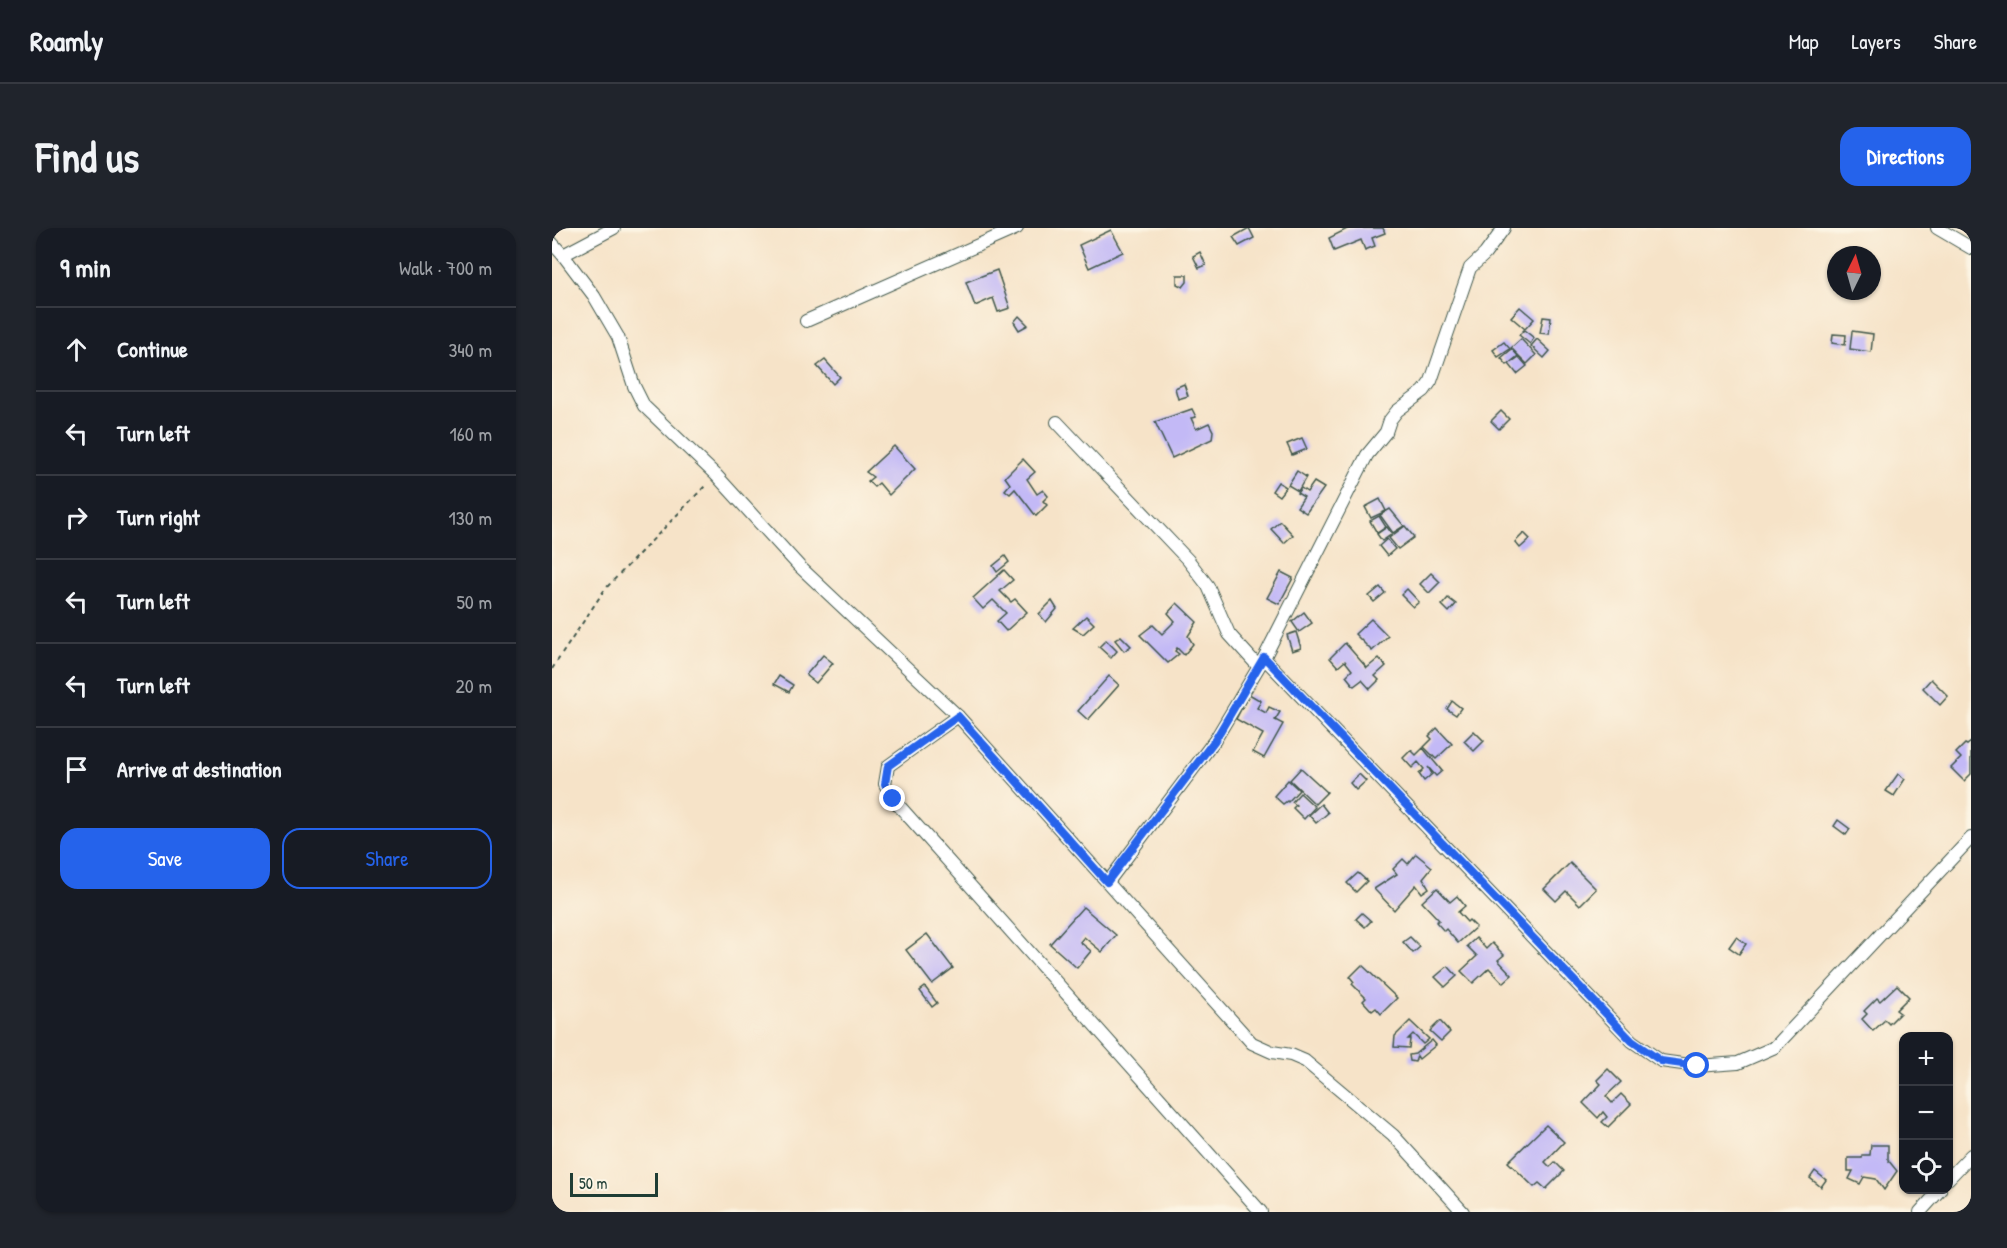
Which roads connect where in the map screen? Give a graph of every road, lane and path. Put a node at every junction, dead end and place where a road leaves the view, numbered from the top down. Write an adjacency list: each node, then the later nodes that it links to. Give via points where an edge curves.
1 (614, 228): 7 (street)
2 (1017, 228): 8 (street)
3 (1504, 228): 11 (street, via 1470,268 1431,381 1397,411 1367,455)
4 (1937, 228): 6 (street)
5 (552, 243): 7 (street)
6 (1971, 248)
7 (563, 255): 10 (street, via 594,296 618,338 644,406)
8 (806, 321)
9 (1057, 422): 11 (street, via 1195,568 1208,586 1229,633)
10 (716, 475): 12 (path, via 605,588); 13 (street, via 799,566)
11 (1261, 662): 14 (street, via 1632,1041 1661,1061 1697,1066 1738,1063 1775,1047); 15 (street, via 1215,740)
12 (552, 669)
13 (958, 716): 15 (street); 19 (street, via 888,766 885,784 893,799)
14 (1971, 837)
15 (1107, 882): 20 (street, via 1252,1042 1305,1061 1393,1135)
16 (1971, 1155): 17 (street)
17 (1953, 1174)
18 (1936, 1194): 21 (street)
19 (1261, 1212)
20 (1463, 1212)
21 (1920, 1212)

